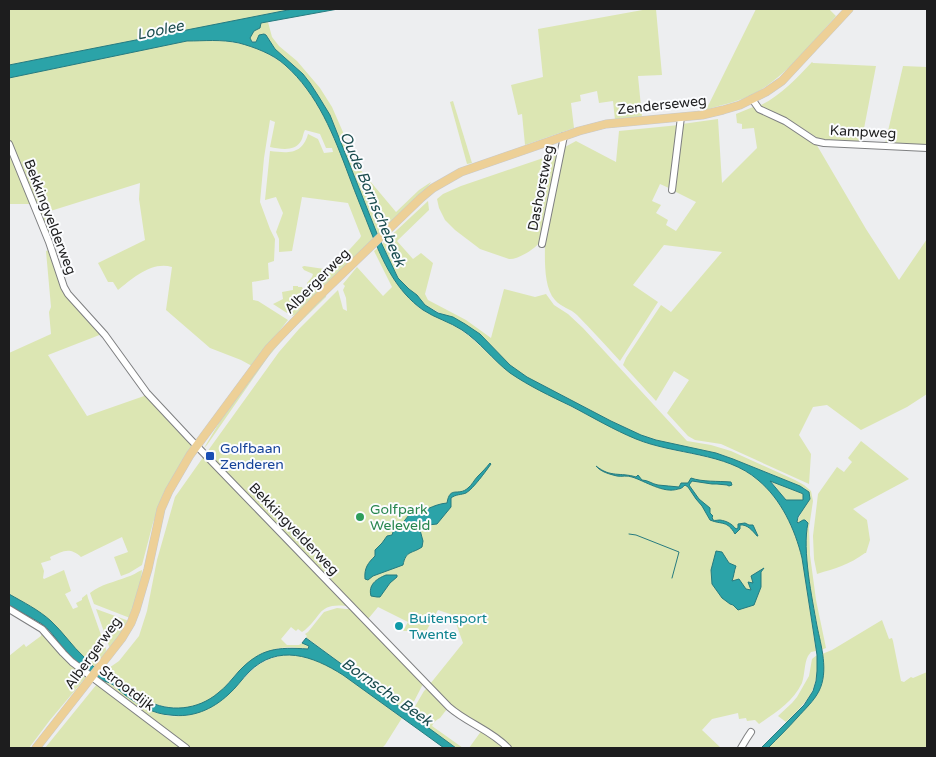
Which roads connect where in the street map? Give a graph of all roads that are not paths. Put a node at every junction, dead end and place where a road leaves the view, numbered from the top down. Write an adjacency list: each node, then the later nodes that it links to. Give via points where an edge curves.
1 (849, 9): 2 (main road, Zenderseweg, via 782,81)
2 (752, 99): 3 (main road, Zenderseweg, via 723,110); 6 (street, Kampweg, via 759,109 786,121 815,141)
3 (681, 117): 4 (main road, Zenderseweg, via 606,124); 8 (street)
4 (564, 136): 7 (main road, Zenderseweg); 9 (street, Dashorstweg)
5 (9, 144): 10 (street, Bekkingvelderweg, via 68,294 105,335 147,393)
6 (927, 148)
7 (448, 178): 10 (main road, Albergerweg, via 421,198 382,235 269,348)
8 (672, 190)
9 (542, 244)
10 (198, 448): 12 (main road, Albergerweg, via 178,476 161,509 148,569 131,623); 16 (street, Bekkingvelderweg, via 449,707)
11 (9, 609): 12 (street, Strootdijk, via 42,629 67,658)
12 (94, 674): 14 (main road, Albergerweg); 15 (street, Strootdijk)
13 (751, 732): 17 (street)
14 (36, 748)
15 (186, 748)
16 (508, 748)
17 (741, 748)

